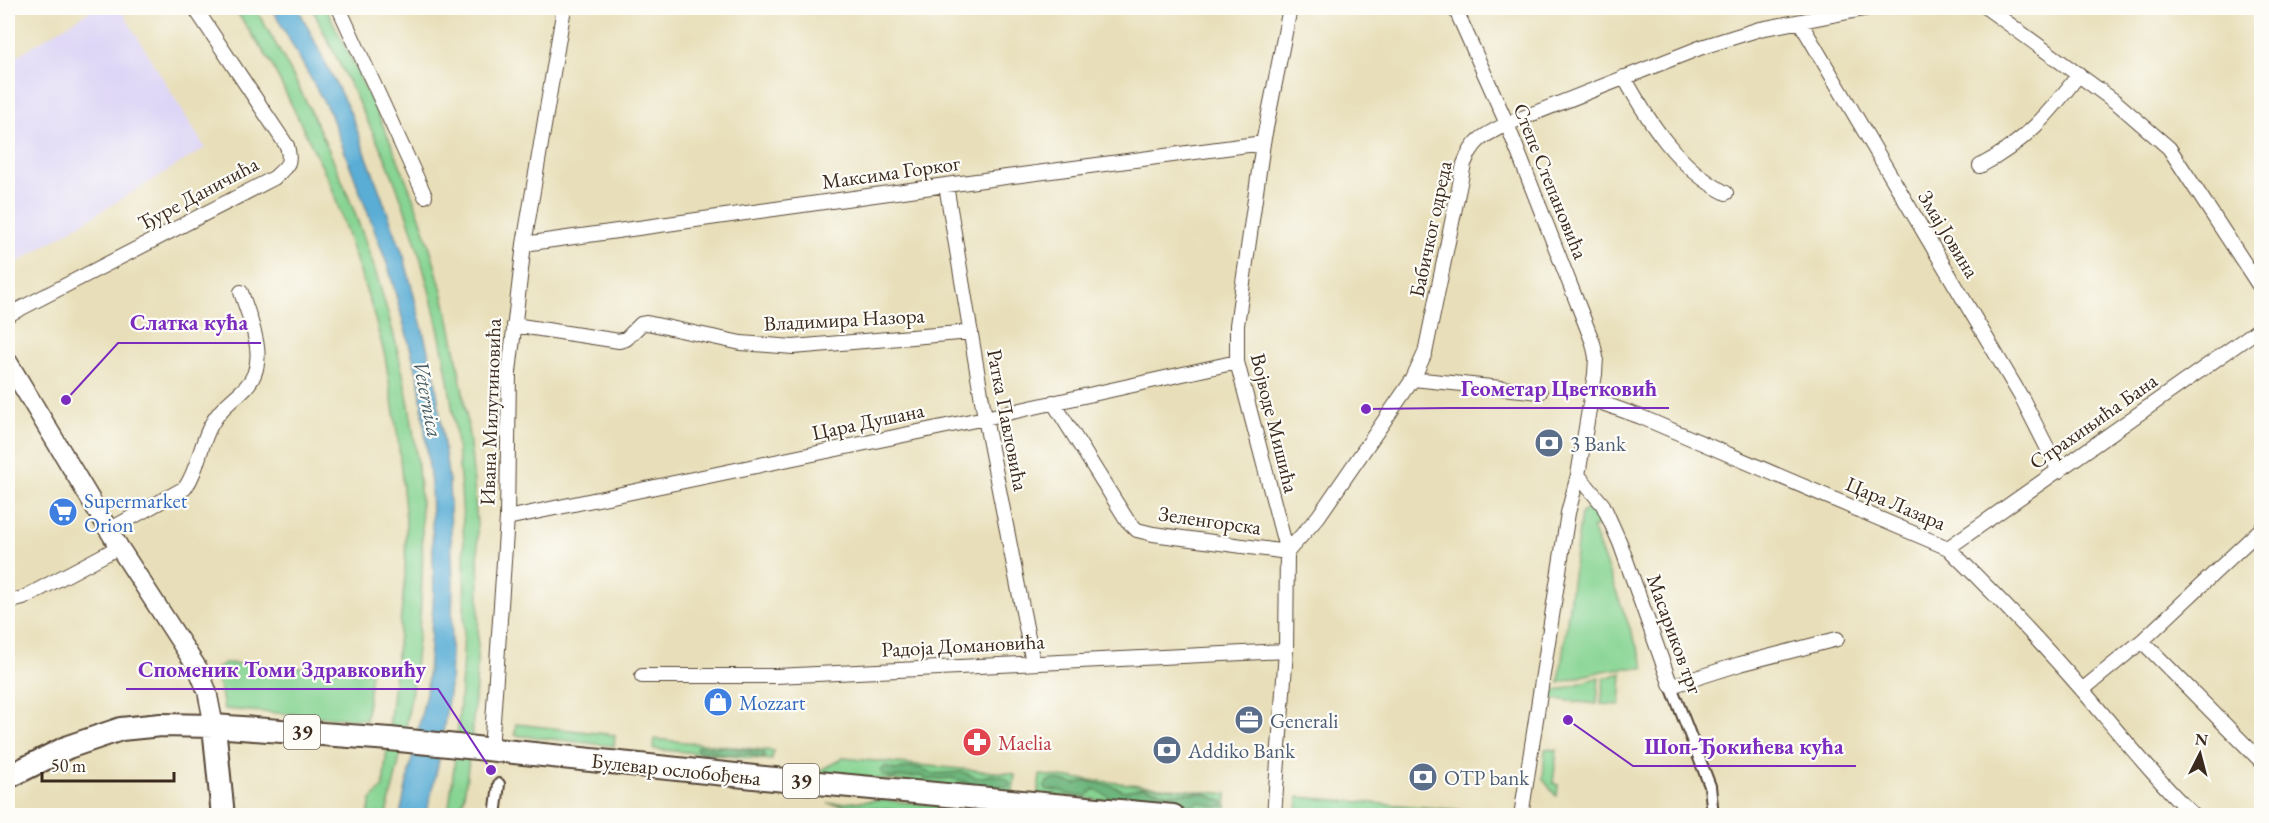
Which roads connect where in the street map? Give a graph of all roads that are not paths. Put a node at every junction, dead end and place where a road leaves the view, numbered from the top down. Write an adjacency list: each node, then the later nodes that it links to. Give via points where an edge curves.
1 (195, 8): 20 (street, Ђуре Даничића, via 287,146 287,167 273,178)
2 (339, 8): 16 (street)
3 (564, 8): 17 (street, Ивана Милутиновића)
4 (1290, 8): 12 (street, Војводе Мишића)
5 (1455, 8): 11 (street, Степе Степановића)
6 (1869, 8): 8 (street, Бабичког одреда)
7 (1987, 8): 9 (street)
8 (1800, 22): 10 (street, Бабичког одреда, via 1760,29 1702,47); 31 (street, Змај Јовина, via 2023,400)
9 (2079, 74): 13 (street, via 2056,105 2024,137); 18 (street, via 2169,148)
10 (1624, 77): 11 (street, Бабичког одреда); 15 (street, via 1666,141 1697,176)
11 (1507, 124): 26 (street, Бабичког одреда, via 1478,139 1464,164 1425,353); 28 (street, Степе Степановића, via 1593,343 1596,357)
12 (1263, 143): 14 (street, Максима Горког); 25 (street, Војводе Мишића, via 1237,325)
13 (1980, 166)
14 (946, 185): 17 (street, Максима Горког); 23 (street, Ратка Павловића)
15 (1725, 193)
16 (425, 196)
17 (524, 244): 21 (street, Ивана Милутиновића)
18 (2262, 290)
19 (241, 292): 35 (street, via 257,345 254,376 210,425 193,477 185,488)
20 (8, 315)
21 (514, 325): 23 (street, Владимира Назора, via 619,341 647,323 741,343 793,347); 33 (street, Ивана Милутиновића, via 509,372)
22 (2262, 327): 31 (street, Страхињића Бана)
23 (971, 332): 30 (street, Ратка Павловића)
24 (8, 362): 35 (street)
25 (1237, 363): 29 (street, Цара Душана); 38 (street, Војводе Мишића)
26 (1413, 379): 27 (street); 38 (street, Бабичког одреда, via 1318,518)
27 (1540, 392)
28 (1591, 399): 32 (street); 37 (street, Цара Лазара)
29 (1053, 402): 30 (street, Цара Душана); 38 (street, Зеленгорска, via 1126,520 1137,530)
30 (985, 418): 33 (street, Цара Душана); 43 (street, Ратка Павловића)
31 (2059, 471): 37 (street, Страхињића Бана)
32 (1578, 475): 45 (street, Масариков трг, via 1603,505 1620,543); 56 (street, via 1568,513)
33 (507, 518): 48 (street, Ивана Милутиновића)
34 (2262, 528): 41 (street)
35 (110, 530): 36 (street)
36 (119, 547): 39 (street, via 32,594); 47 (street, via 198,669)
37 (1948, 548): 46 (street, Цара Лазара)
38 (1287, 552): 42 (street, Војводе Мишића)
39 (8, 602)
40 (1837, 639): 45 (street, Масариков трг)
41 (2142, 641): 46 (street); 49 (street)
42 (1286, 651): 43 (street, Радоја Домановића); 55 (street, Војводе Мишића)
43 (1034, 663): 44 (street, Радоја Домановића, via 776,676)
44 (642, 676)
45 (1671, 686): 57 (street, Масариков трг, via 1710,786)
46 (2082, 690): 58 (street, Цара Лазара)
47 (214, 726): 48 (main road, Булевар ослобођења / 39); 50 (main road, 39, via 121,729 68,747); 52 (main road)
48 (481, 749): 54 (main road, Булевар ослобођења / 39)
49 (2262, 762)
50 (8, 777)
51 (499, 784): 53 (street)
52 (223, 816)
53 (495, 816)
54 (1173, 816)
55 (1274, 816)
56 (1521, 816)
57 (1713, 816)
58 (2194, 816)

